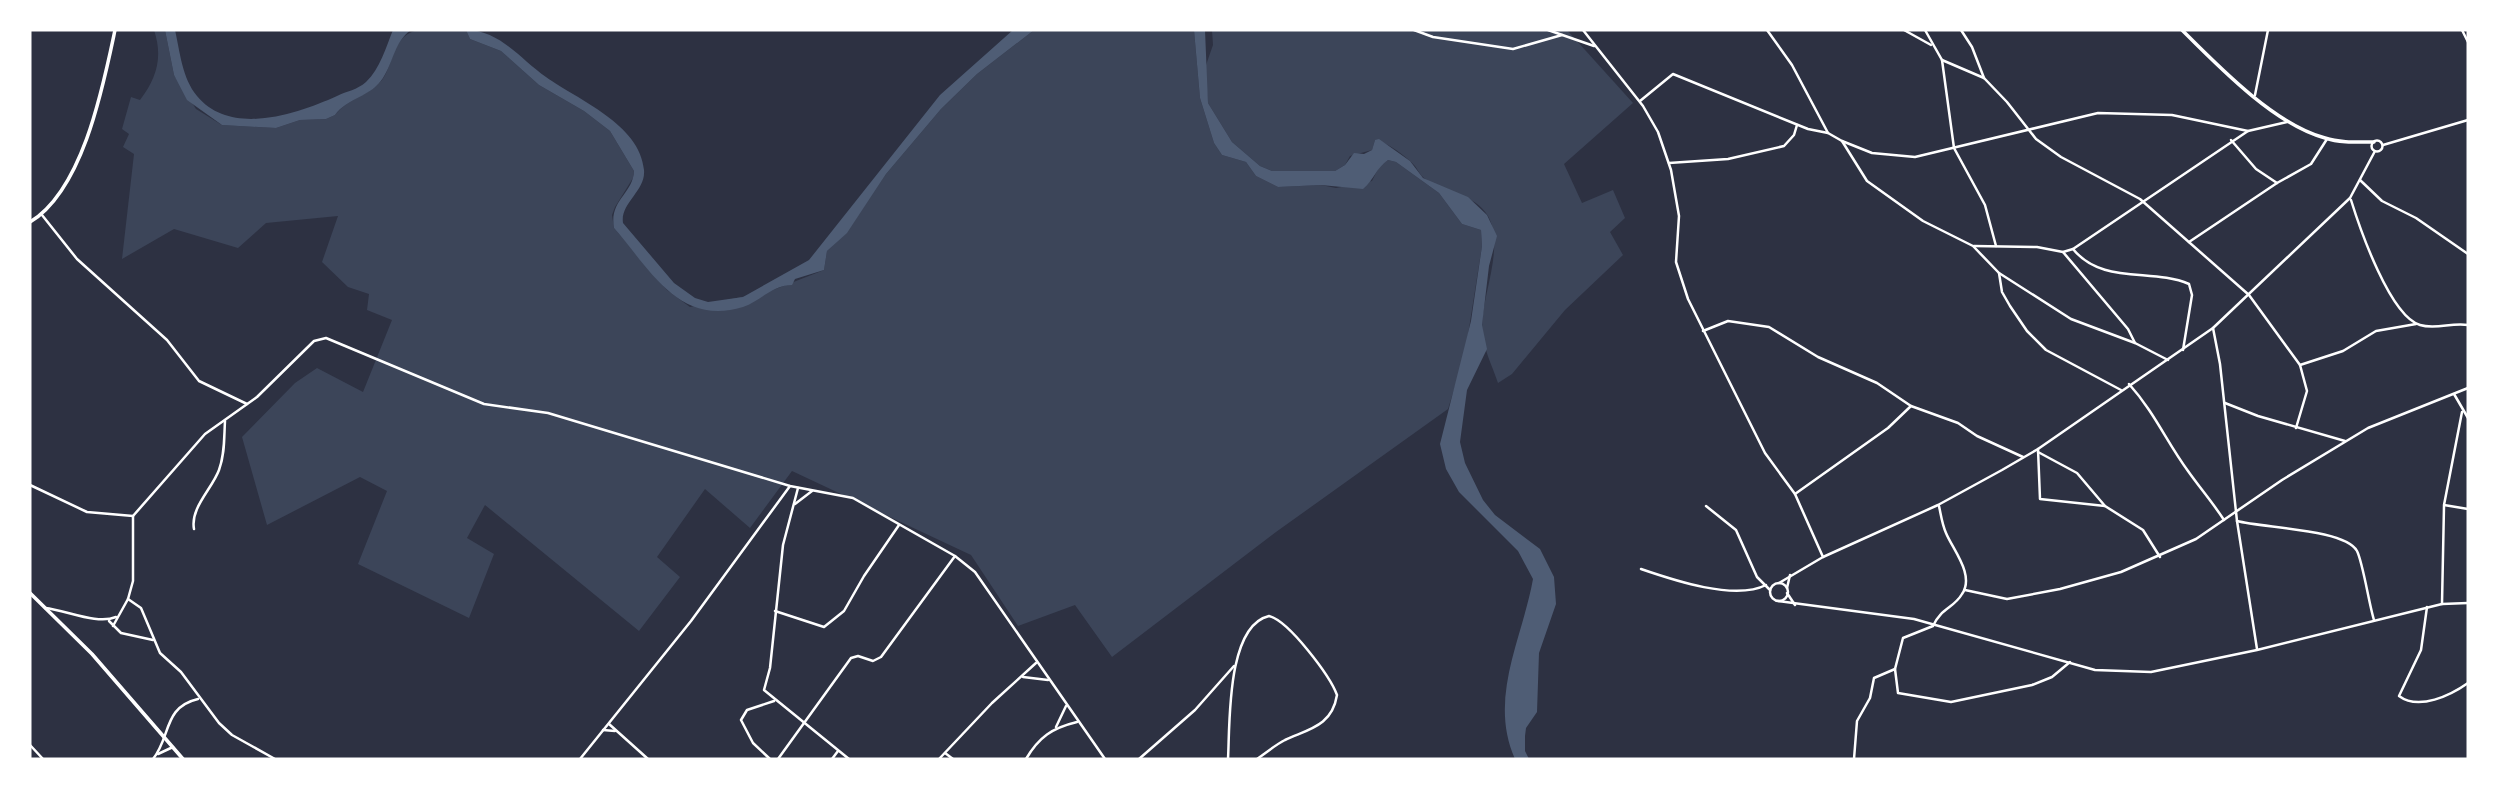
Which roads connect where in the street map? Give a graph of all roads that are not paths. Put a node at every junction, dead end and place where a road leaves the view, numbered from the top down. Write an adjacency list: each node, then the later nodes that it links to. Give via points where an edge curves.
1 (114, 30): 38 (street, via 96,115 59,194)
2 (1414, 30): 12 (street, via 1513,49)
3 (1548, 30): 12 (street)
4 (1583, 30): 15 (street)
5 (1767, 30): 25 (street, via 1792,65)
6 (1905, 30): 14 (street)
7 (1925, 30): 14 (street)
8 (1961, 30): 17 (street)
9 (2182, 30): 18 (street)
10 (2268, 30): 18 (street)
11 (2462, 30): 13 (street)
12 (1562, 35): 15 (street)
13 (2468, 42)
14 (1931, 44): 16 (street)
15 (1595, 46): 19 (street)
16 (1942, 60): 17 (street); 31 (street)
17 (1984, 78): 24 (street, via 2019,116)
18 (2255, 95): 21 (street)
19 (1640, 101): 22 (street, via 1673,74); 33 (street)
20 (2468, 120): 30 (street)
21 (2287, 122): 23 (street); 26 (street)
22 (1797, 125): 25 (street); 33 (street, via 1784,146 1728,159)
23 (2248, 131): 24 (street, via 2172,115 2117,112); 27 (street)
24 (2027, 132): 31 (street); 37 (street, via 2061,157)
25 (1828, 133): 28 (street)
26 (2327, 139): 29 (street); 35 (street, via 2311,164)
27 (2230, 140): 35 (street, via 2256,169); 37 (street)
28 (1842, 141): 31 (street, via 1872,153 1901,157); 41 (street, via 1857,169 1878,191)
29 (2374, 142): 30 (street); 32 (street)
30 (2383, 145): 32 (street, via 2381,151)
31 (1954, 148): 42 (street, via 1985,205)
32 (2375, 151): 34 (street)
33 (1669, 163): 51 (street, via 1679,216 1676,262)
34 (2360, 180): 36 (street); 45 (street, via 2382,201)
35 (2277, 183): 40 (street)
36 (2350, 198): 47 (street); 48 (street, via 2386,290)
37 (2144, 203): 40 (street); 43 (street)
38 (42, 215): 39 (street); 61 (street, via 77,259 167,340 199,381)
39 (30, 222)
40 (2189, 243): 47 (street)
41 (1972, 246): 42 (street); 46 (street)
42 (1996, 246): 44 (street)
43 (2073, 249): 44 (street); 53 (street, via 2116,273 2173,278 2189,284 2192,295)
44 (2063, 252): 52 (street)
45 (2468, 254)
46 (1999, 273): 52 (street, via 2071,319); 58 (street, via 2010,306 2046,350)
47 (2249, 295): 50 (street); 55 (street)
48 (2416, 324): 49 (street); 55 (street, via 2376,331 2343,351)
49 (2468, 325)
50 (2213, 328): 53 (street); 60 (street)
51 (1703, 331): 62 (street, via 1728,321 1769,327 1818,357 1877,383); 74 (street, via 1765,453)
52 (2135, 343): 54 (street)
53 (2183, 350): 54 (street)
54 (2168, 360): 56 (street)
55 (2300, 365): 66 (street, via 2306,391)
56 (2129, 384): 58 (street); 83 (street, via 2153,411 2187,470)
57 (2468, 388): 59 (street)
58 (2121, 390): 68 (street)
59 (2454, 393): 63 (street); 67 (street, via 2368,428)
60 (2225, 403): 66 (street); 81 (street)
61 (247, 404): 65 (street); 71 (street, via 314,341 326,338 484,404 561,417)
62 (1911, 406): 69 (street, via 1958,423); 74 (street, via 1888,428)
63 (2462, 412): 64 (street); 77 (street)
64 (2468, 418)
65 (225, 419): 82 (street, via 191,448); 86 (street, via 223,456 193,518)
66 (2297, 428): 67 (street)
67 (2346, 442): 81 (street)
68 (2038, 450): 69 (street); 79 (street, via 2077,473); 79 (street, via 2040,499)
69 (2023, 457): 76 (street)
70 (30, 485): 82 (street, via 87,512)
71 (790, 486): 72 (street); 124 (street, via 691,621)
72 (798, 488): 73 (street); 75 (street)
73 (812, 491): 75 (street); 85 (street, via 853,498)
74 (1795, 494): 88 (street)
75 (795, 504): 106 (street, via 783,545)
76 (1938, 505): 88 (street); 96 (street, via 1944,530 1964,569)
77 (2444, 505): 80 (street); 101 (street)
78 (1706, 506): 93 (street, via 1736,530 1757,577)
79 (2105, 506): 89 (street, via 2143,530)
80 (2468, 509)
81 (2236, 513): 83 (street); 84 (street)
82 (134, 516): 99 (street, via 133,581)
83 (2224, 520): 89 (street)
84 (2237, 521): 109 (street, via 2326,534 2350,543 2360,557); 113 (street)
85 (900, 524): 87 (street); 106 (street, via 844,611 824,627)
86 (194, 529)
87 (955, 555): 114 (street, via 975,572); 126 (street, via 881,657 873,661 851,658)
88 (1823, 557): 91 (street)
89 (2160, 557): 96 (street, via 2072,586 2007,599)
90 (1641, 569): 93 (street, via 1737,591)
91 (1790, 575): 92 (street); 94 (street)
92 (1779, 583): 94 (street); 95 (street)
93 (1766, 585): 95 (street)
94 (1787, 588): 98 (street)
95 (1770, 590): 100 (street)
96 (1965, 590): 110 (street, via 1939,612)
97 (30, 593): 105 (street)
98 (1787, 593): 100 (street); 103 (street)
99 (128, 599): 107 (street); 112 (street, via 141,608)
100 (1778, 601): 103 (street)
101 (2441, 604): 102 (street); 104 (street)
102 (2468, 604)
103 (1795, 605): 110 (street, via 1900,616)
104 (2427, 607): 109 (street); 120 (street, via 2421,650 2399,696 2432,700)
105 (45, 608): 108 (street); 130 (street)
106 (775, 611): 122 (street, via 764,690)
107 (118, 616): 108 (street); 111 (street)
108 (108, 620): 111 (street)
109 (2374, 620): 113 (street)
110 (1933, 625): 116 (street); 117 (street, via 1903,638)
111 (113, 626): 112 (street, via 121,633)
112 (153, 640): 121 (street)
113 (2257, 650): 116 (street, via 2151,672 2095,670)
114 (1036, 663): 118 (street); 119 (street)
115 (1236, 663): 150 (street, via 1195,710); 151 (street, via 1227,713); 152 (street, via 1244,641 1260,620 1274,617 1311,656 1337,695 1319,727 1284,741)
116 (2070, 663): 117 (street, via 2032,685 1951,702 1898,693)
117 (1895, 669): 153 (street, via 1874,678 1870,698 1857,721)
118 (1023, 677): 119 (street); 134 (street)
119 (1048, 680): 123 (street)
120 (2468, 682)
121 (199, 698): 130 (street, via 177,709); 139 (street, via 225,730)
122 (774, 701): 126 (street); 142 (street, via 747,710 741,720 753,743)
123 (1066, 706): 125 (street); 127 (street)
124 (608, 722): 128 (street); 129 (street)
125 (1077, 722): 127 (street); 149 (street)
126 (805, 726): 133 (street); 143 (street)
127 (1056, 727): 148 (street, via 1038,740)
128 (603, 730): 129 (street); 140 (street)
129 (615, 731): 141 (street)
130 (164, 736): 132 (street); 135 (street)
131 (30, 744): 136 (street)
132 (173, 747): 135 (street); 138 (street)
133 (838, 751): 144 (street); 145 (street)
134 (945, 752): 146 (street); 147 (street)
135 (158, 754): 137 (street)
136 (43, 759)
137 (153, 759)
138 (183, 759)
139 (275, 759)
140 (580, 759)
141 (648, 759)
142 (770, 759)
143 (778, 759)
144 (832, 759)
145 (849, 759)
146 (939, 759)
147 (953, 759)
148 (1026, 759)
149 (1105, 759)
150 (1139, 759)
151 (1228, 759)
152 (1257, 759)
153 (1854, 759)

